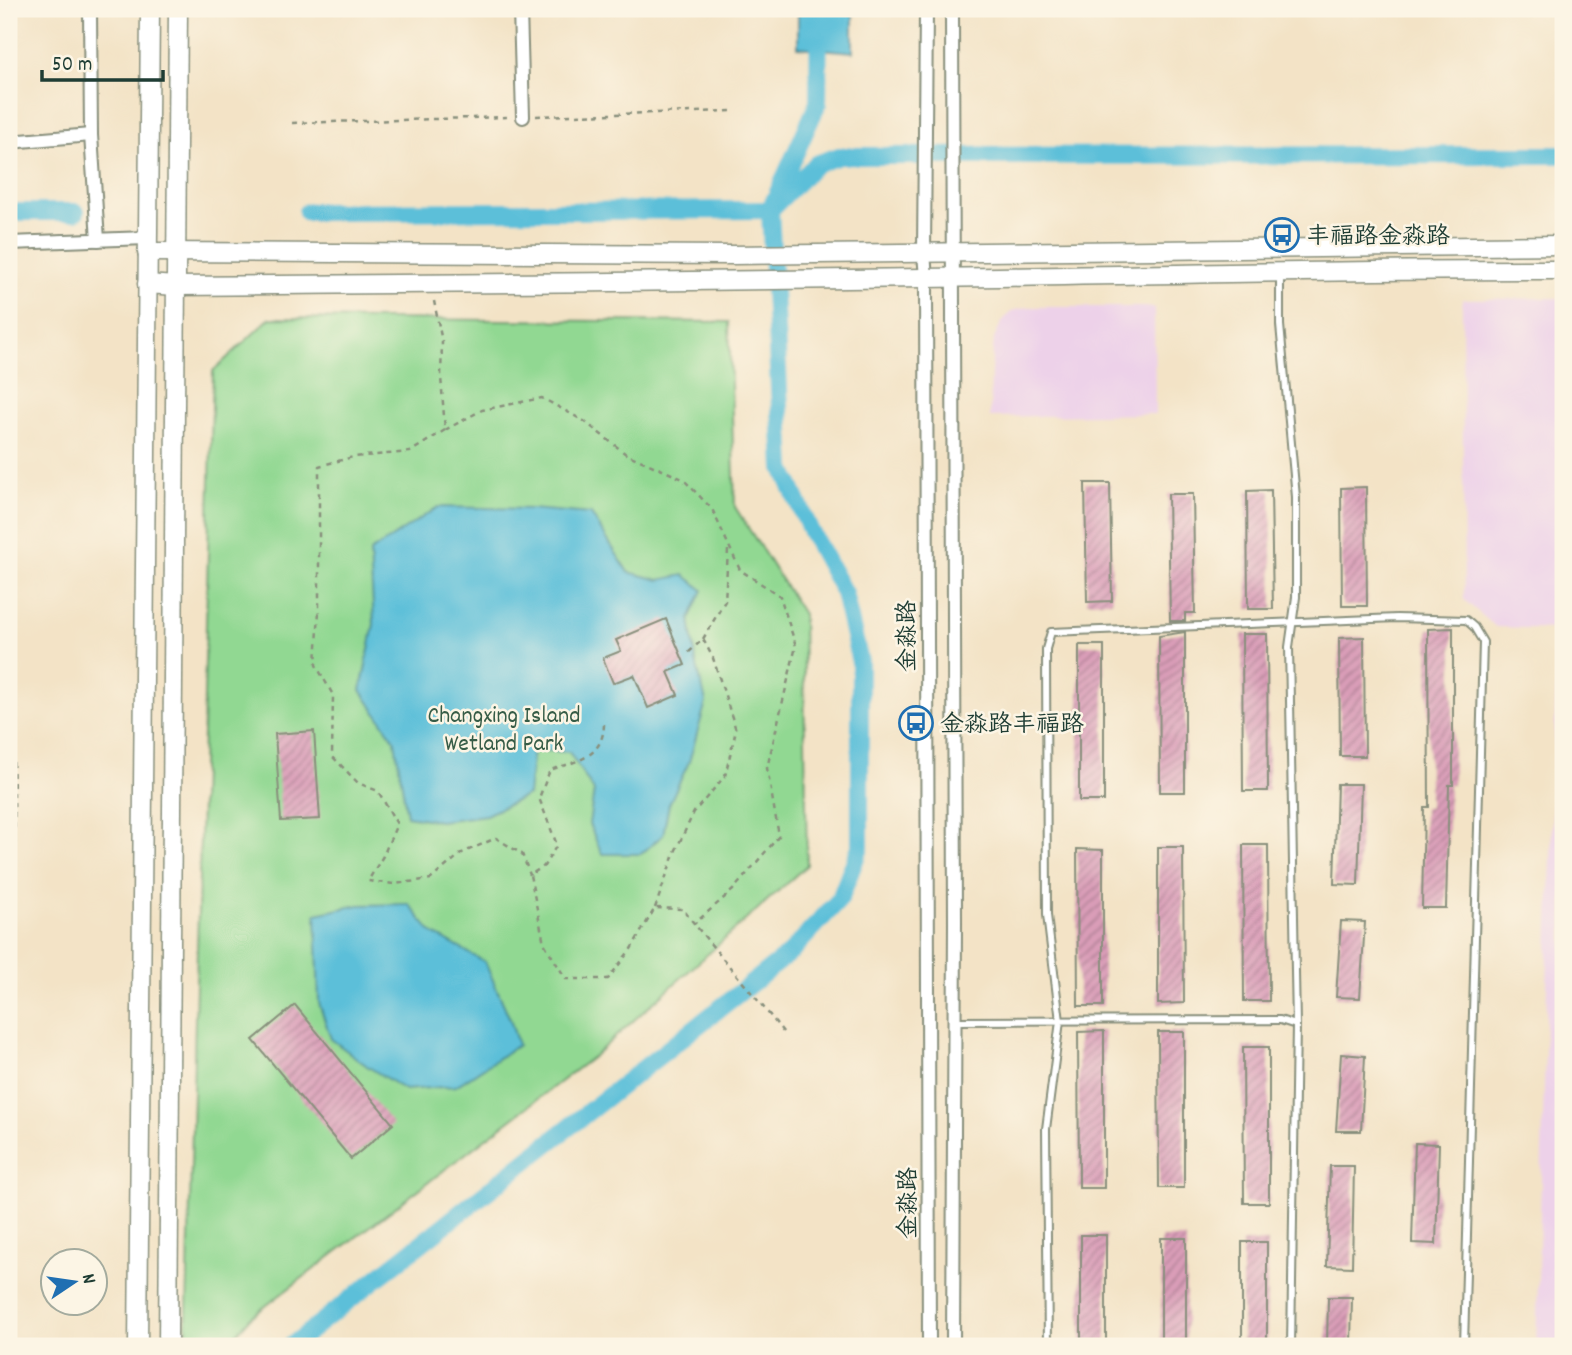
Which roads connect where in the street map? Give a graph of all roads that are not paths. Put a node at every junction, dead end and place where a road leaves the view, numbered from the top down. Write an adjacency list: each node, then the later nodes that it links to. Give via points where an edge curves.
1 (90, 9): 8 (street)
2 (150, 9): 12 (street)
3 (178, 9): 14 (street)
4 (520, 9): 7 (street)
5 (926, 9): 15 (street, 金淼路)
6 (952, 9): 16 (street, 金淼路)
7 (523, 117)
8 (91, 135): 9 (street); 10 (street)
9 (9, 142)
10 (98, 240): 11 (street); 12 (street)
11 (9, 243)
12 (147, 245): 14 (street); 21 (street)
13 (1563, 246): 16 (street)
14 (176, 253): 15 (street); 22 (street)
15 (924, 253): 16 (street); 19 (street, 金淼路)
16 (953, 253): 20 (street, 金淼路)
17 (1563, 270): 18 (street)
18 (1280, 274): 20 (street); 23 (lane, via 1280,325 1296,496)
19 (926, 278): 20 (street); 22 (street); 29 (street, 金淼路)
20 (954, 278): 24 (street, 金淼路)
21 (147, 284): 22 (street); 27 (street)
22 (176, 286): 28 (street)
23 (1292, 622): 25 (lane, via 1051,632 1046,649 1047,915); 26 (lane); 33 (lane, via 1466,620 1483,642)
24 (953, 1021): 25 (lane); 30 (street, 金淼路)
25 (1060, 1021): 26 (lane, via 1280,1020); 31 (lane, via 1046,1129)
26 (1296, 1025): 32 (lane)
27 (138, 1346)
28 (168, 1346)
29 (929, 1346)
30 (953, 1346)
31 (1048, 1346)
32 (1291, 1346)
33 (1464, 1346)

